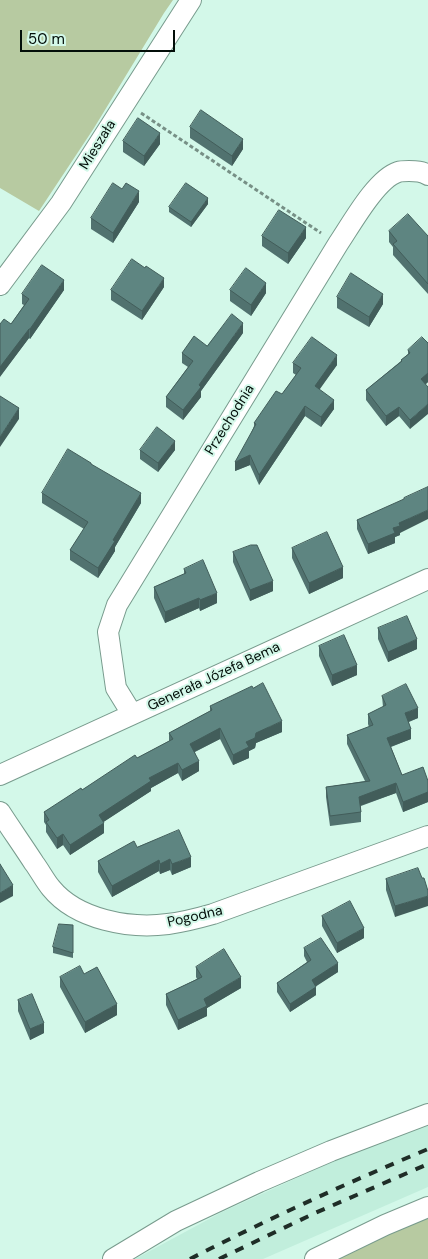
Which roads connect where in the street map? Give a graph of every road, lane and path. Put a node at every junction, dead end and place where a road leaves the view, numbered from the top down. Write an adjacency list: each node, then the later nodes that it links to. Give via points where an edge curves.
1 (191, 0): 2 (street, Mieszała)
2 (125, 102): 4 (path); 5 (street, Mieszała, via 61,203)
3 (428, 175): 4 (street, Przechodnia, via 423,172 396,172 384,181)
4 (338, 244): 7 (street, Przechodnia, via 117,605 108,632 116,688)
5 (0, 285)
6 (428, 579): 7 (street, Generała Józefa Bema)
7 (132, 714): 8 (street, Generała Józefa Bema)
8 (0, 775)
9 (0, 812): 10 (street, Pogodna, via 52,889 67,903 86,914 131,924 168,924 213,914)
10 (428, 836)
11 (428, 1114): 13 (street, via 259,1182 176,1221)
12 (428, 1207): 14 (street)
13 (113, 1259)
14 (315, 1259)

